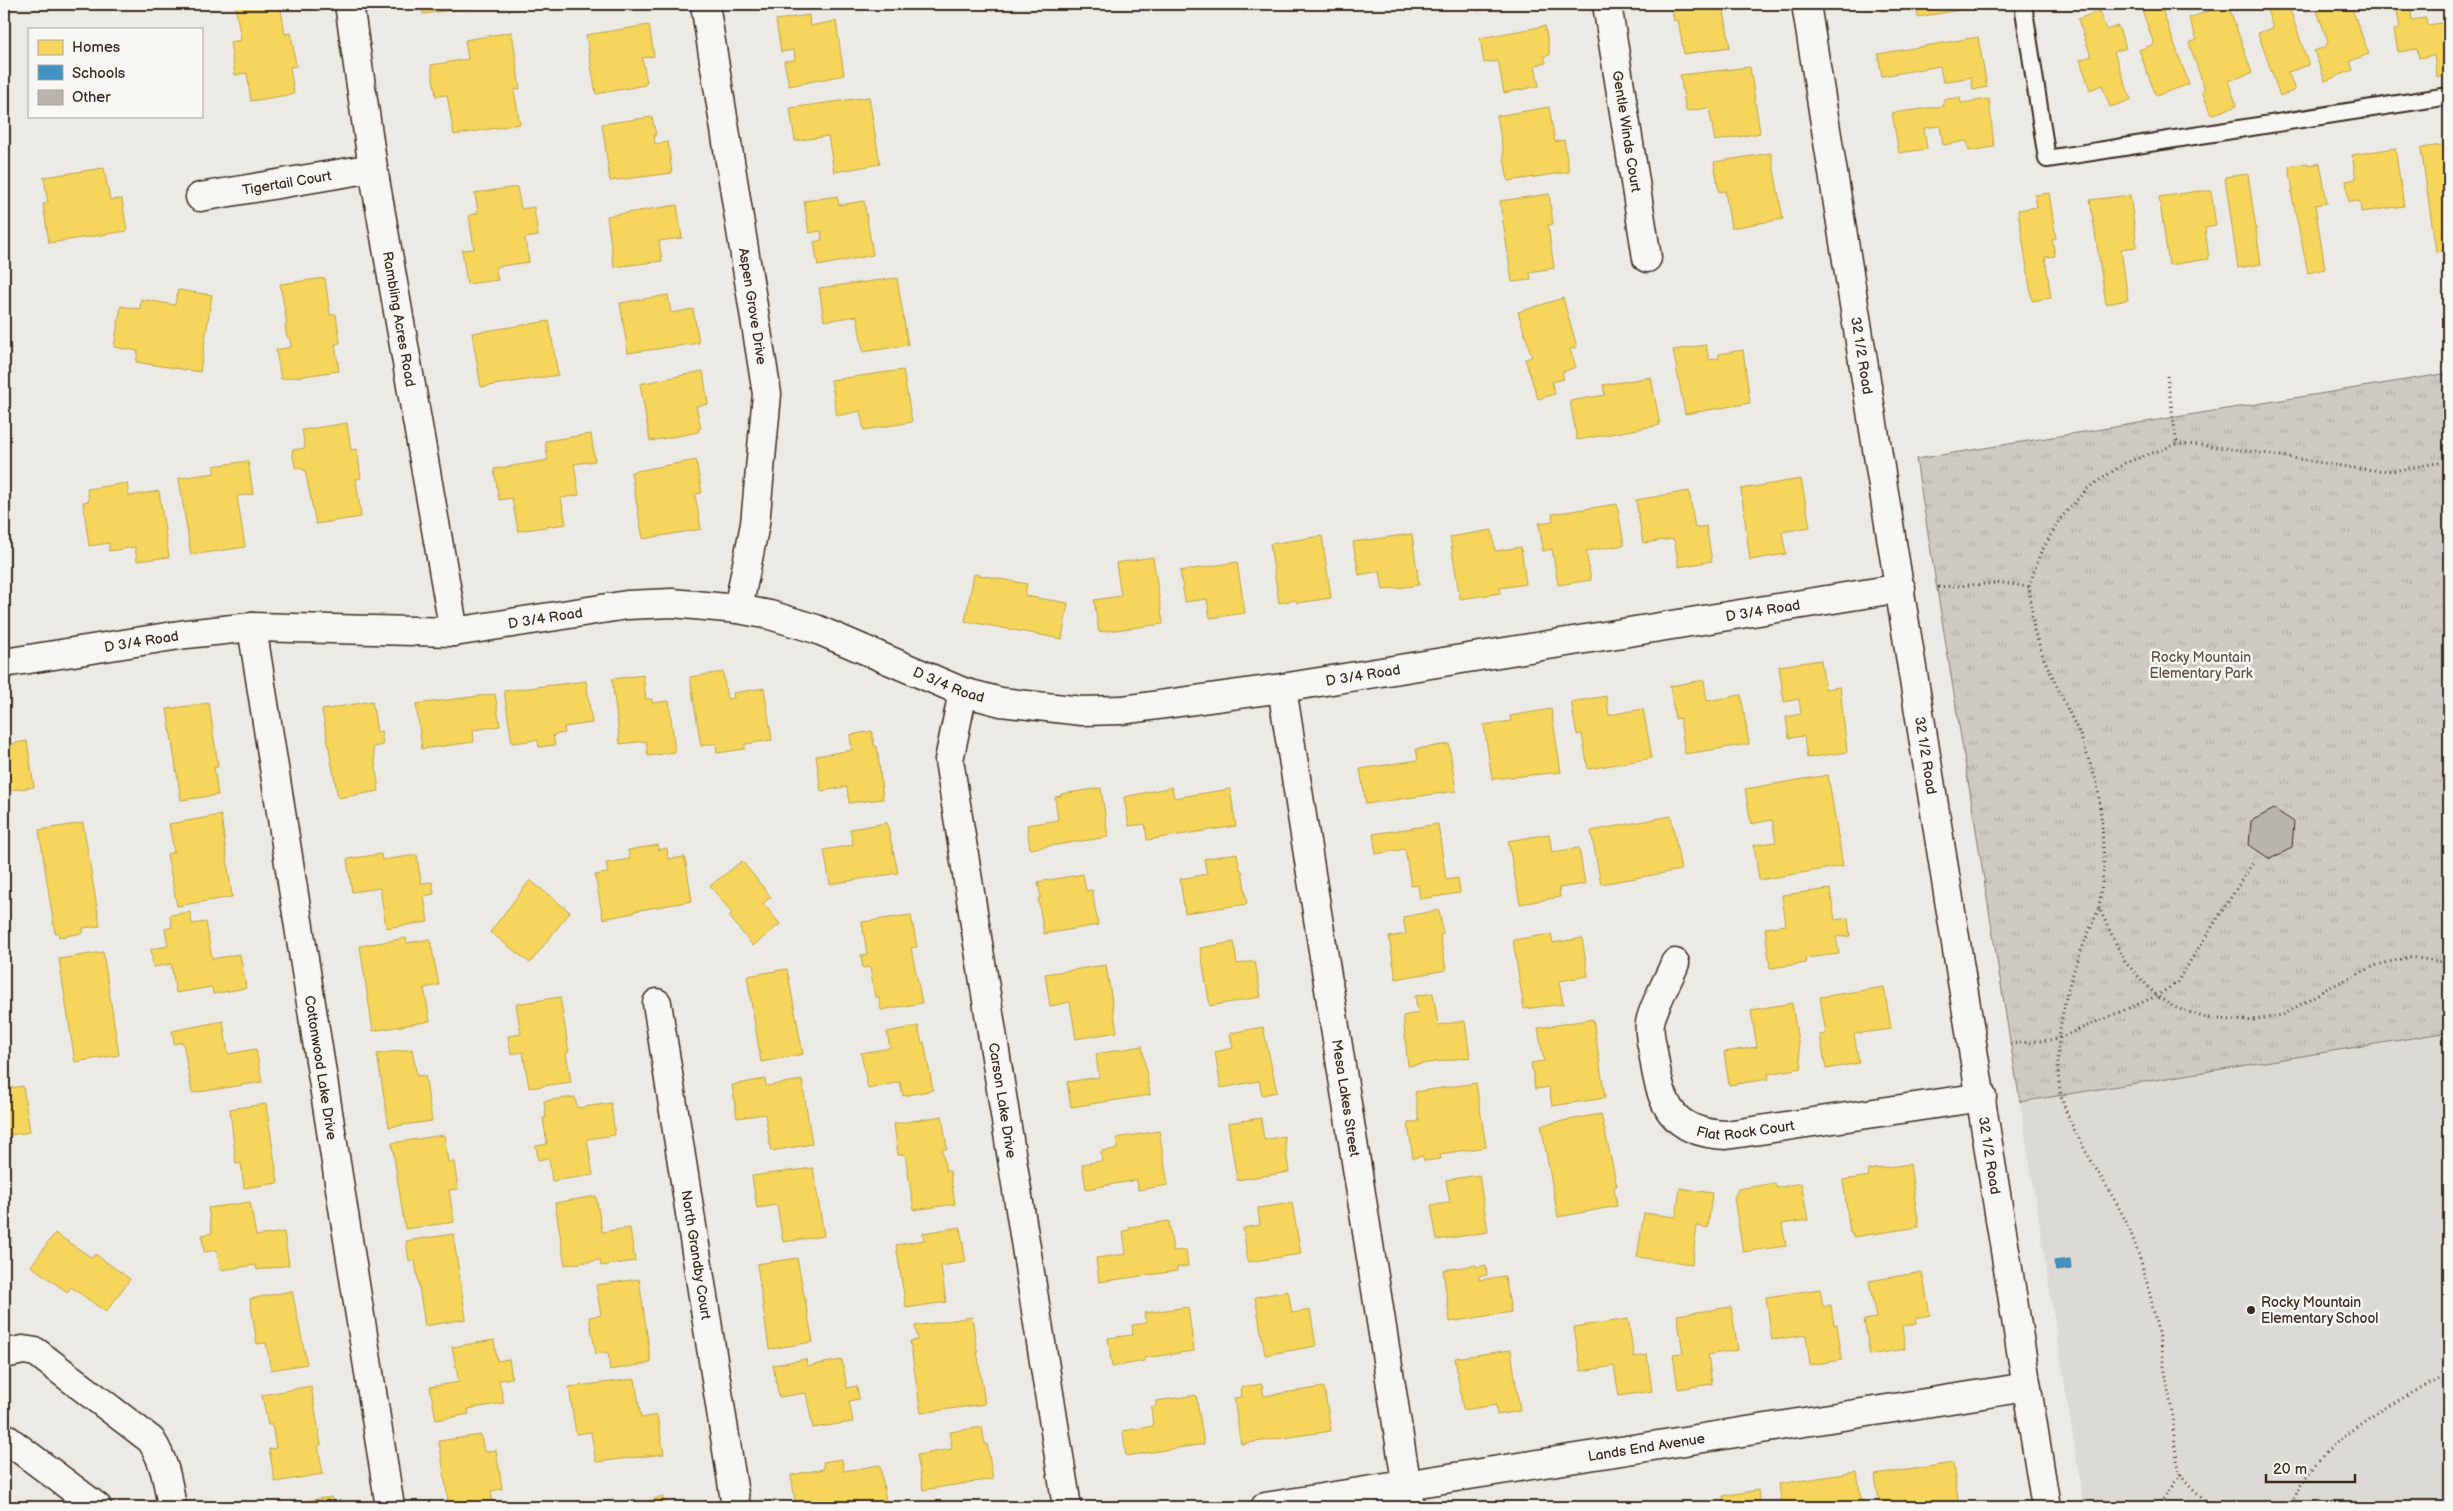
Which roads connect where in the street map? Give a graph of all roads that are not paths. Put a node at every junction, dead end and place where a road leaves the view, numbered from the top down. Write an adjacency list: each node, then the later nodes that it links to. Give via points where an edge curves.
1 (349, 4): 7 (street, Rambling Acres Road)
2 (705, 4): 11 (street, Aspen Grove Drive, via 767,394 755,524)
3 (1607, 4): 9 (street, Gentle Winds Court)
4 (1806, 4): 10 (street, 32 1/2 Road)
5 (2023, 4): 6 (lane, via 2047,159)
6 (2449, 96)
7 (373, 168): 8 (street, Tigertail Court); 13 (street, Rambling Acres Road)
8 (200, 197)
9 (1647, 258)
10 (1900, 588): 15 (street, D 3/4 Road); 19 (street, 32 1/2 Road)
11 (738, 608): 13 (street, D 3/4 Road, via 672,602 627,605); 16 (street, D 3/4 Road, via 770,614 816,629)
12 (252, 627): 13 (street, D 3/4 Road); 14 (street, D 3/4 Road, via 186,634); 26 (street, Cottonwood Lake Drive)
13 (454, 632)
14 (4, 663)
15 (1282, 688): 16 (street, D 3/4 Road, via 1122,710 1082,711 1011,704); 23 (street, Mesa Lakes Street)
16 (963, 692): 28 (street, Carson Lake Drive, via 949,760)
17 (1675, 963): 19 (street, Flat Rock Court, via 1650,1024 1662,1098 1682,1123 1696,1130 1710,1135 1726,1135)
18 (657, 1003): 27 (street, North Grandby Court)
19 (1982, 1097): 21 (street, 32 1/2 Road)
20 (4, 1354): 25 (street, via 23,1350 36,1352 151,1440 166,1472)
21 (2027, 1387): 23 (street, Lands End Avenue); 30 (street, 32 1/2 Road)
22 (4, 1437): 24 (street)
23 (1409, 1496): 29 (street, Lands End Avenue)
24 (97, 1507)
25 (172, 1507)
26 (390, 1507)
27 (736, 1507)
28 (1067, 1507)
29 (1266, 1507)
30 (2046, 1507)

